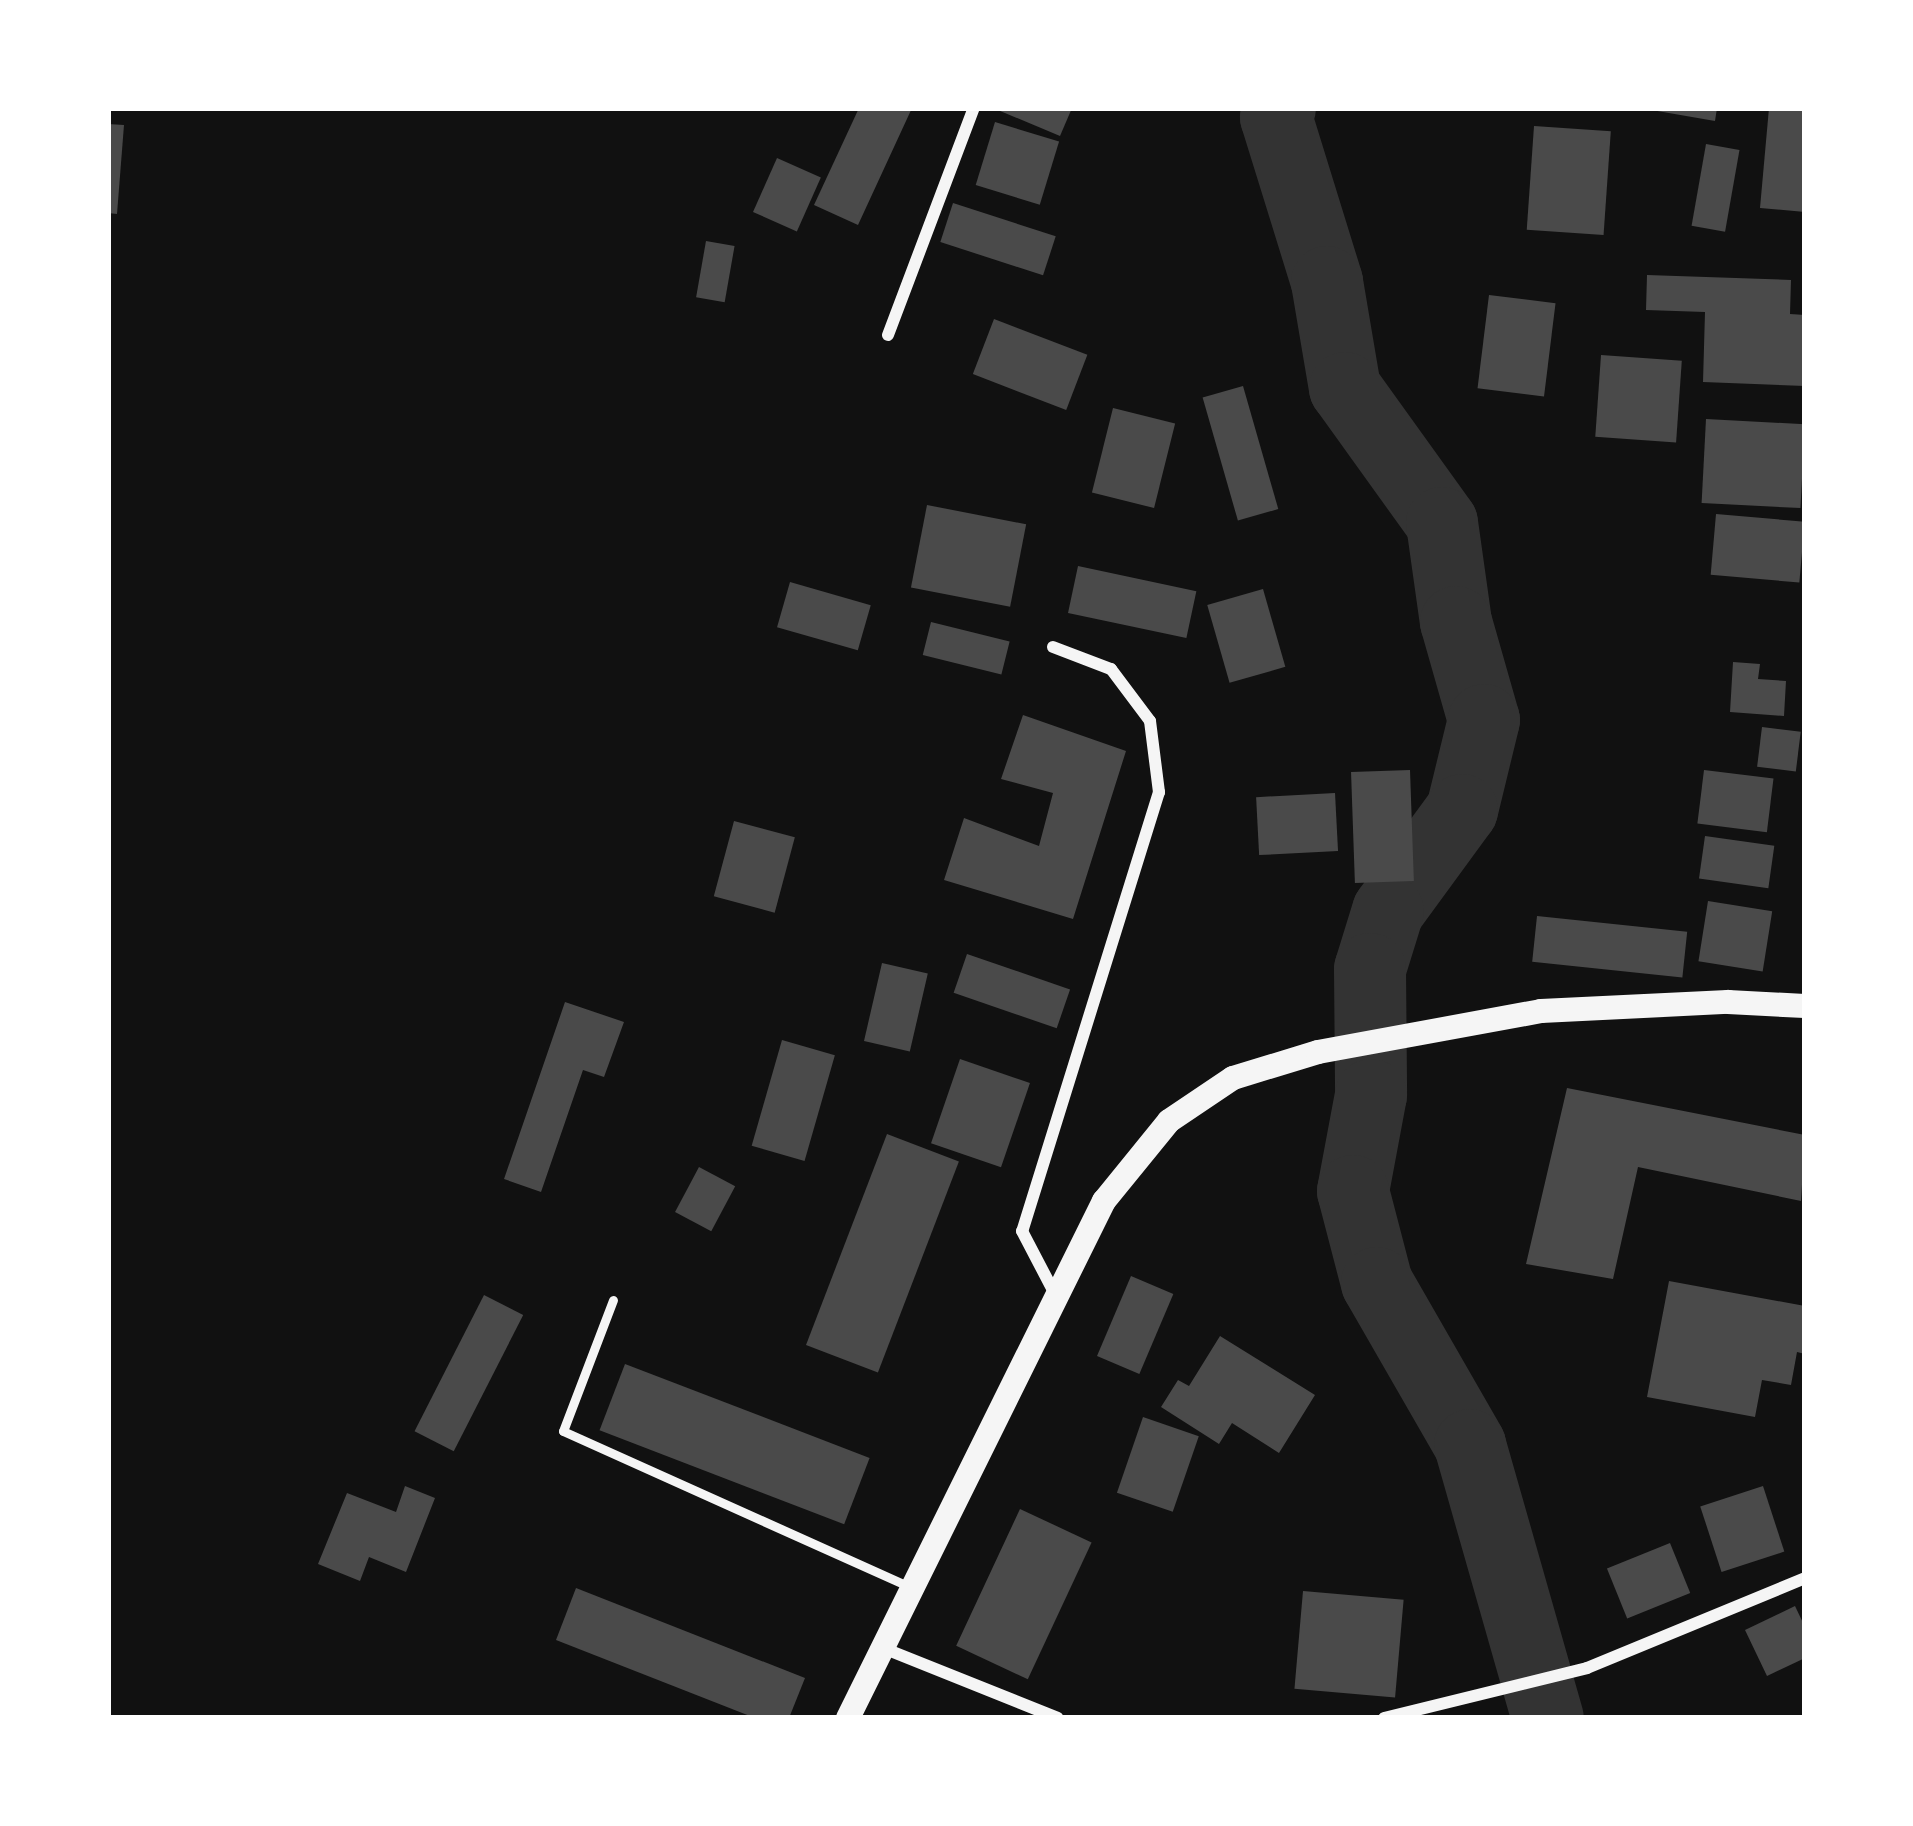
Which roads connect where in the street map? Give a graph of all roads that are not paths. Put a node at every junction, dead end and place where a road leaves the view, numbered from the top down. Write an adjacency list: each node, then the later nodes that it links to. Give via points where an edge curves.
1 (974, 108): 2 (street)
2 (888, 335)
3 (1053, 647): 5 (street, via 1111,669 1150,721 1159,792 1022,1231)
4 (1805, 1006): 5 (main road, via 1540,1011 1318,1052 1233,1078 1169,1121 1104,1201)
5 (1057, 1297): 8 (main road)
6 (613, 1300): 8 (lane, via 563,1431)
7 (1805, 1579): 12 (street, via 1587,1668)
8 (912, 1588): 9 (main road)
9 (883, 1648): 10 (main road); 11 (street)
10 (848, 1718)
11 (1058, 1718)
12 (1384, 1718)

